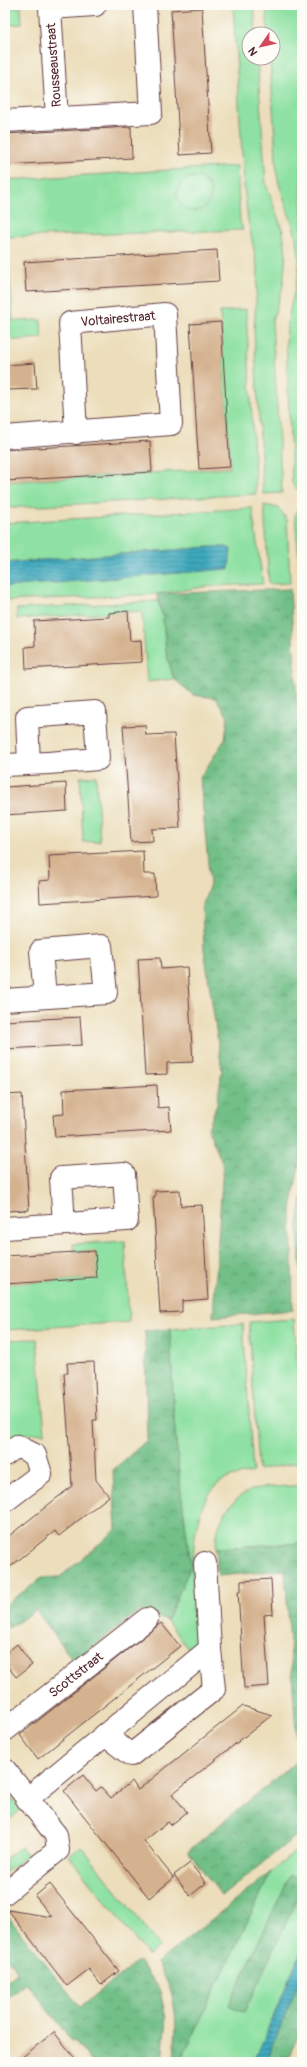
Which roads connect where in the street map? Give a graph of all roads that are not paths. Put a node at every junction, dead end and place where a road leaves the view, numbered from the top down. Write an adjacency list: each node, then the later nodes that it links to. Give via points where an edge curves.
1 (95, 5): 3 (street, Rousseaustraat, via 50,8)
2 (145, 5): 3 (street, Rousseaustraat, via 151,113)
3 (57, 118): 4 (street, Rousseaustraat)
4 (5, 122)
5 (76, 433): 5 (street, Voltairestraat, via 171,424 165,314 70,323); 6 (street, Voltairestraat)
6 (5, 437)
7 (29, 764): 8 (street)
8 (5, 765)
9 (45, 997): 10 (street)
10 (5, 1000)
11 (64, 1224): 12 (street)
12 (5, 1228)
13 (5, 1455): 14 (street, via 16,1446 35,1455 41,1474)
14 (5, 1501)
15 (205, 1563): 17 (street)
16 (147, 1619): 18 (street, Scottstraat)
17 (210, 1649): 19 (street); 19 (street, via 214,1689 130,1755)
18 (5, 1730)
19 (105, 1735): 21 (street)
20 (5, 1770): 21 (street)
21 (27, 1799): 22 (street, via 56,1835 58,1850)
22 (5, 1893)

